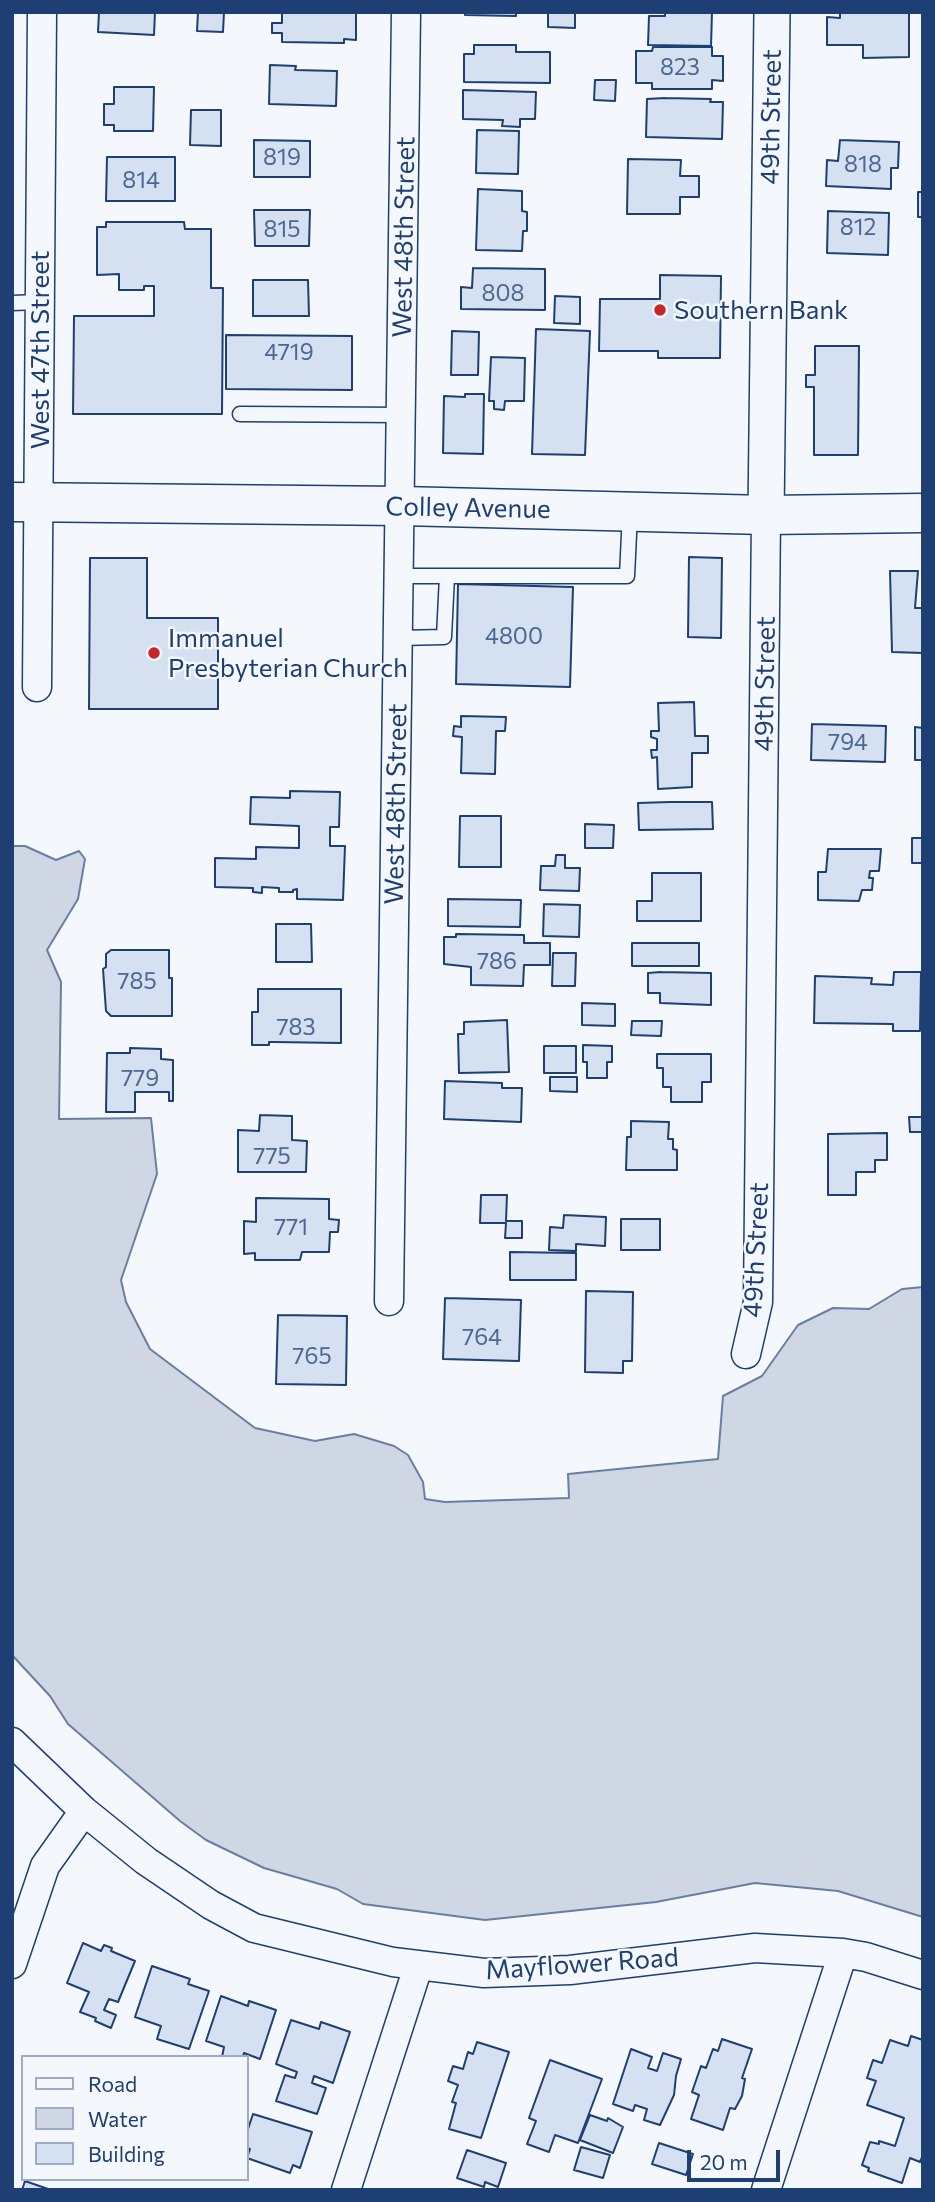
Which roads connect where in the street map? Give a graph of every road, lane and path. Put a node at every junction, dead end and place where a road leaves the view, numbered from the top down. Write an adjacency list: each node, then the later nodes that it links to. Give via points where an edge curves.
1 (42, 12): 4 (street, West 47th Street)
2 (407, 12): 7 (street, West 48th Street)
3 (772, 12): 12 (street, 49th Street)
4 (40, 302): 5 (lane); 8 (street, West 47th Street)
5 (12, 303)
6 (240, 414): 7 (lane)
7 (402, 415): 9 (street, West 48th Street)
8 (26, 503): 9 (main road, Colley Avenue); 16 (street, West 47th Street)
9 (401, 506): 10 (main road, Colley Avenue); 13 (street, West 48th Street)
10 (630, 512): 12 (main road, Colley Avenue); 14 (lane, via 627,576)
11 (923, 513): 12 (main road, Colley Avenue)
12 (766, 515): 18 (street, 49th Street, via 758,1302)
13 (399, 576): 14 (lane); 15 (street, West 48th Street)
14 (447, 576): 15 (lane, via 444,637)
15 (398, 638): 17 (street, West 48th Street)
16 (37, 687)
17 (389, 1301)
18 (746, 1354)
19 (12, 1742): 20 (street, Mayflower Road)
20 (84, 1811): 22 (street, via 45,1866); 23 (street, Mayflower Road, via 146,1861 254,1928)
21 (843, 1953): 23 (street, Mayflower Road, via 754,1948 570,1970 484,1973); 24 (street, Mayflower Road); 26 (street)
22 (12, 1964)
23 (418, 1966): 25 (street)
24 (923, 1975)
25 (346, 2190)
26 (766, 2190)

